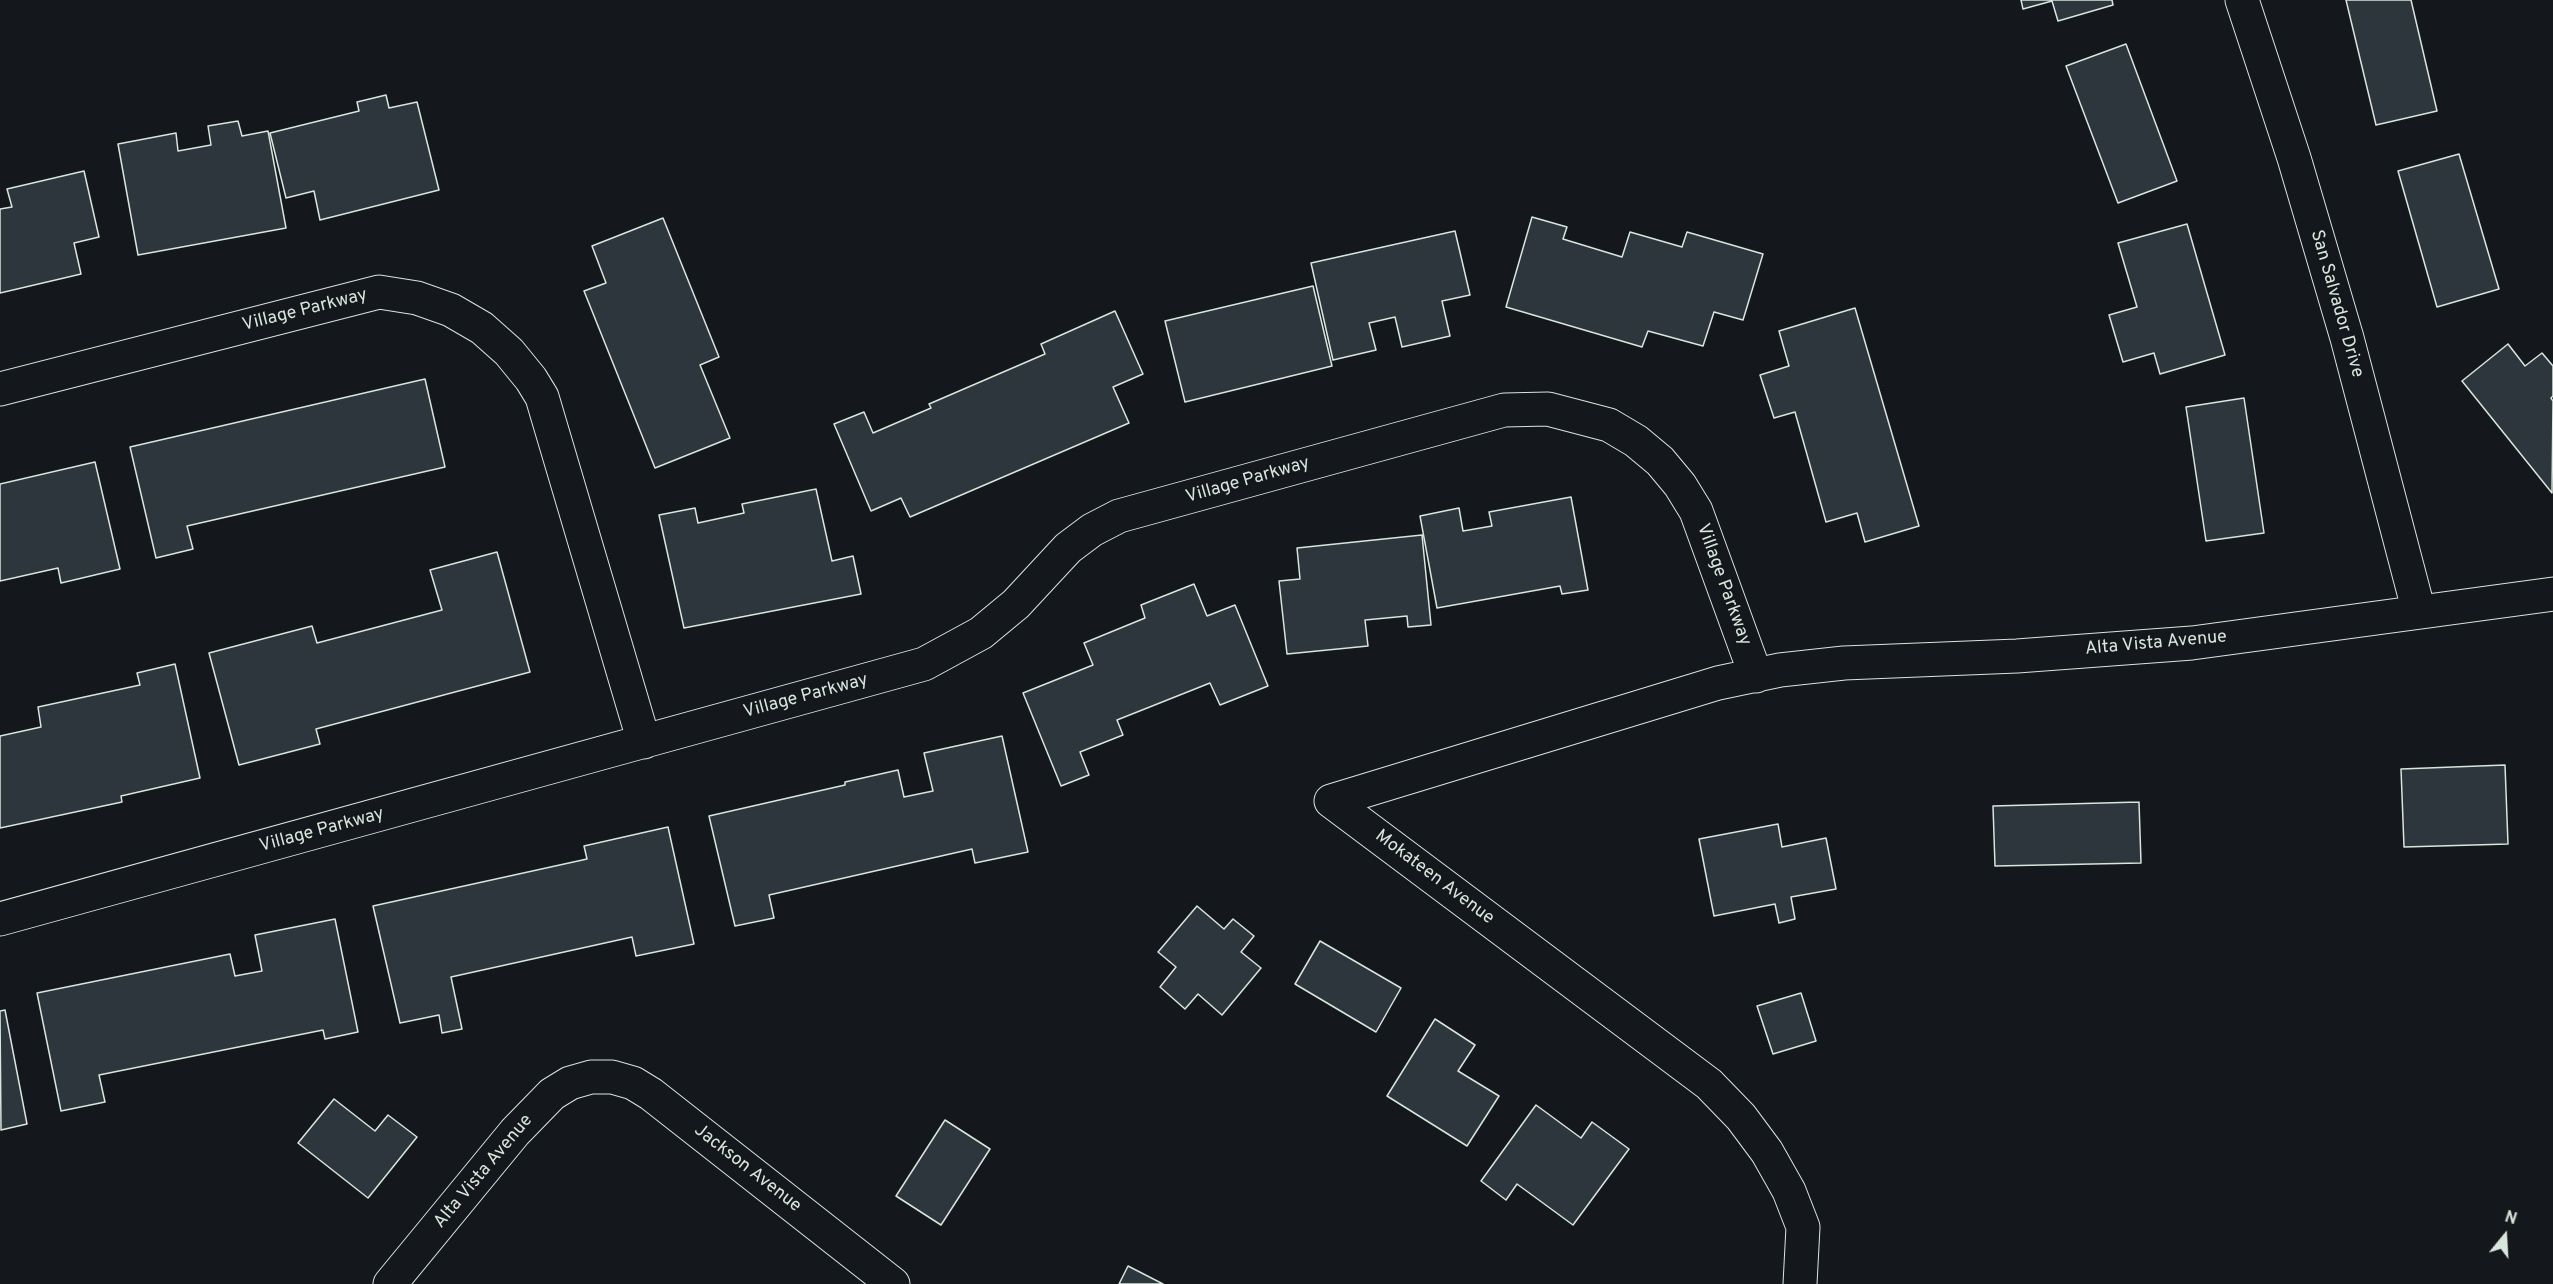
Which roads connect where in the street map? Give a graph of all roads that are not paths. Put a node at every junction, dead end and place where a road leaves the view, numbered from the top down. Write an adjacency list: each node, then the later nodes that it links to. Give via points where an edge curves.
1 (2241, 0): 4 (street, San Salvador Drive, via 2294,158 2347,338)
2 (0, 389): 6 (street, Village Parkway, via 379,292 417,298 451,310 482,328 509,352 543,398)
3 (2553, 594): 4 (street, Alta Vista Avenue)
4 (2419, 612): 5 (street, Alta Vista Avenue, via 2192,643 1844,663)
5 (1756, 676): 6 (street, Village Parkway, via 1696,511 1660,461 1609,425 1548,409 1504,410 1119,516 1068,548 1016,603 981,633 943,656); 11 (street, Mokateen Avenue, via 1718,683 1331,801 1709,1084 1741,1117 1789,1191 1803,1227)
6 (644, 742): 7 (street, Village Parkway)
7 (0, 919)
8 (591, 1077): 9 (street, Alta Vista Avenue, via 552,1094 514,1131); 10 (street, Jackson Avenue, via 612,1077 651,1094)
9 (390, 1284)
10 (893, 1284)
11 (1800, 1284)

